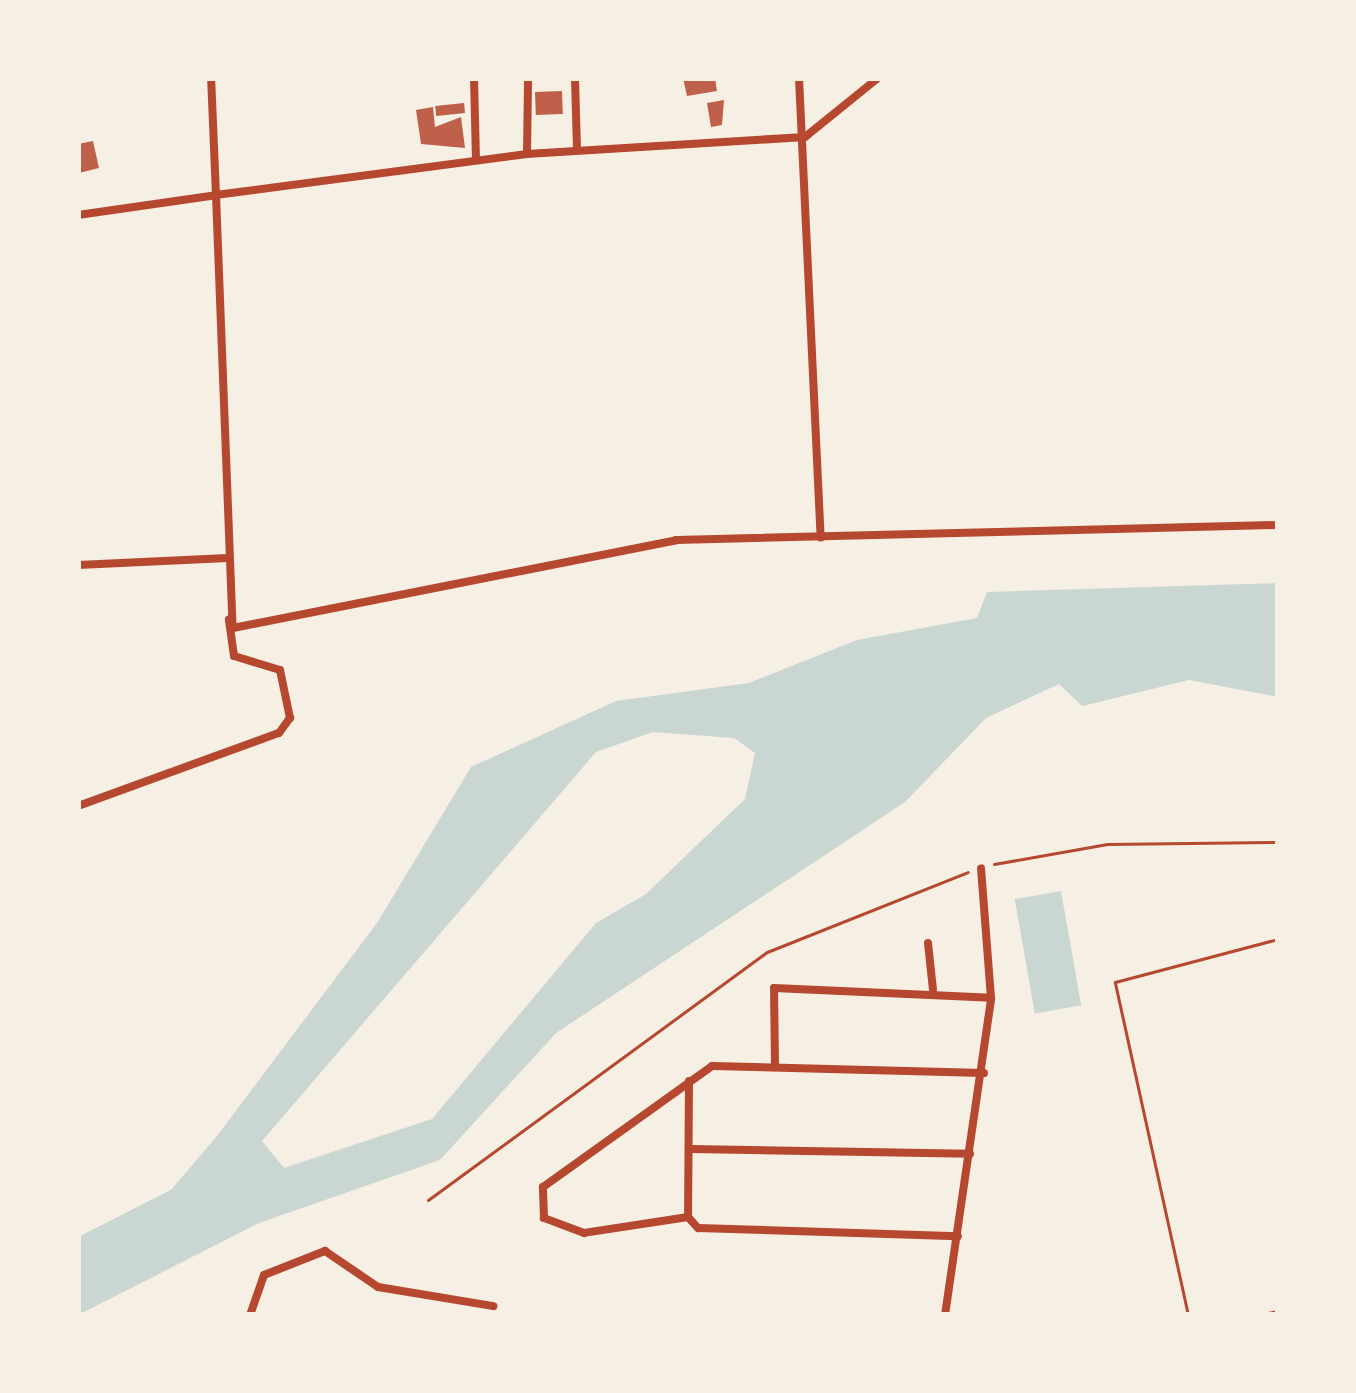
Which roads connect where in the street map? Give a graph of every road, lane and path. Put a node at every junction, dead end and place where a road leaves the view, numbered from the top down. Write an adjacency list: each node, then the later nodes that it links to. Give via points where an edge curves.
1 (211, 78): 11 (street)
2 (475, 78): 10 (street)
3 (528, 78): 9 (street)
4 (575, 78): 8 (street)
5 (799, 78): 7 (street)
6 (878, 78): 7 (street)
7 (805, 136): 8 (street); 14 (street)
8 (577, 150): 9 (street)
9 (527, 154): 10 (street)
10 (476, 160): 11 (street)
11 (216, 195): 12 (street); 15 (street)
12 (78, 215)
13 (1278, 525): 14 (street)
14 (821, 537): 17 (street, via 676,540 266,623 233,628)
15 (228, 558): 16 (street); 17 (street)
16 (78, 566)
17 (229, 617): 18 (street, via 234,656 280,670 290,718 279,733)
18 (78, 806)
19 (1278, 842): 20 (path, via 1107,844)
20 (980, 868): 24 (street); 30 (path, via 767,952)
21 (1278, 939): 37 (path, via 1115,982)
22 (928, 943): 23 (street)
23 (933, 990): 24 (street); 25 (street, via 774,988)
24 (991, 998): 26 (street)
25 (775, 1067): 26 (street); 27 (street, via 712,1066)
26 (984, 1073): 29 (street)
27 (689, 1081): 28 (street); 31 (street, via 543,1187 544,1218 584,1232)
28 (692, 1148): 29 (street); 31 (street)
29 (970, 1154): 32 (street)
30 (428, 1200)
31 (688, 1217): 32 (street, via 715,1232)
32 (958, 1236): 36 (street)
33 (494, 1306): 35 (street, via 379,1287 326,1251 264,1275)
34 (1278, 1311): 38 (path)
35 (250, 1315)
36 (945, 1315)
37 (1188, 1315)
38 (1257, 1315)

